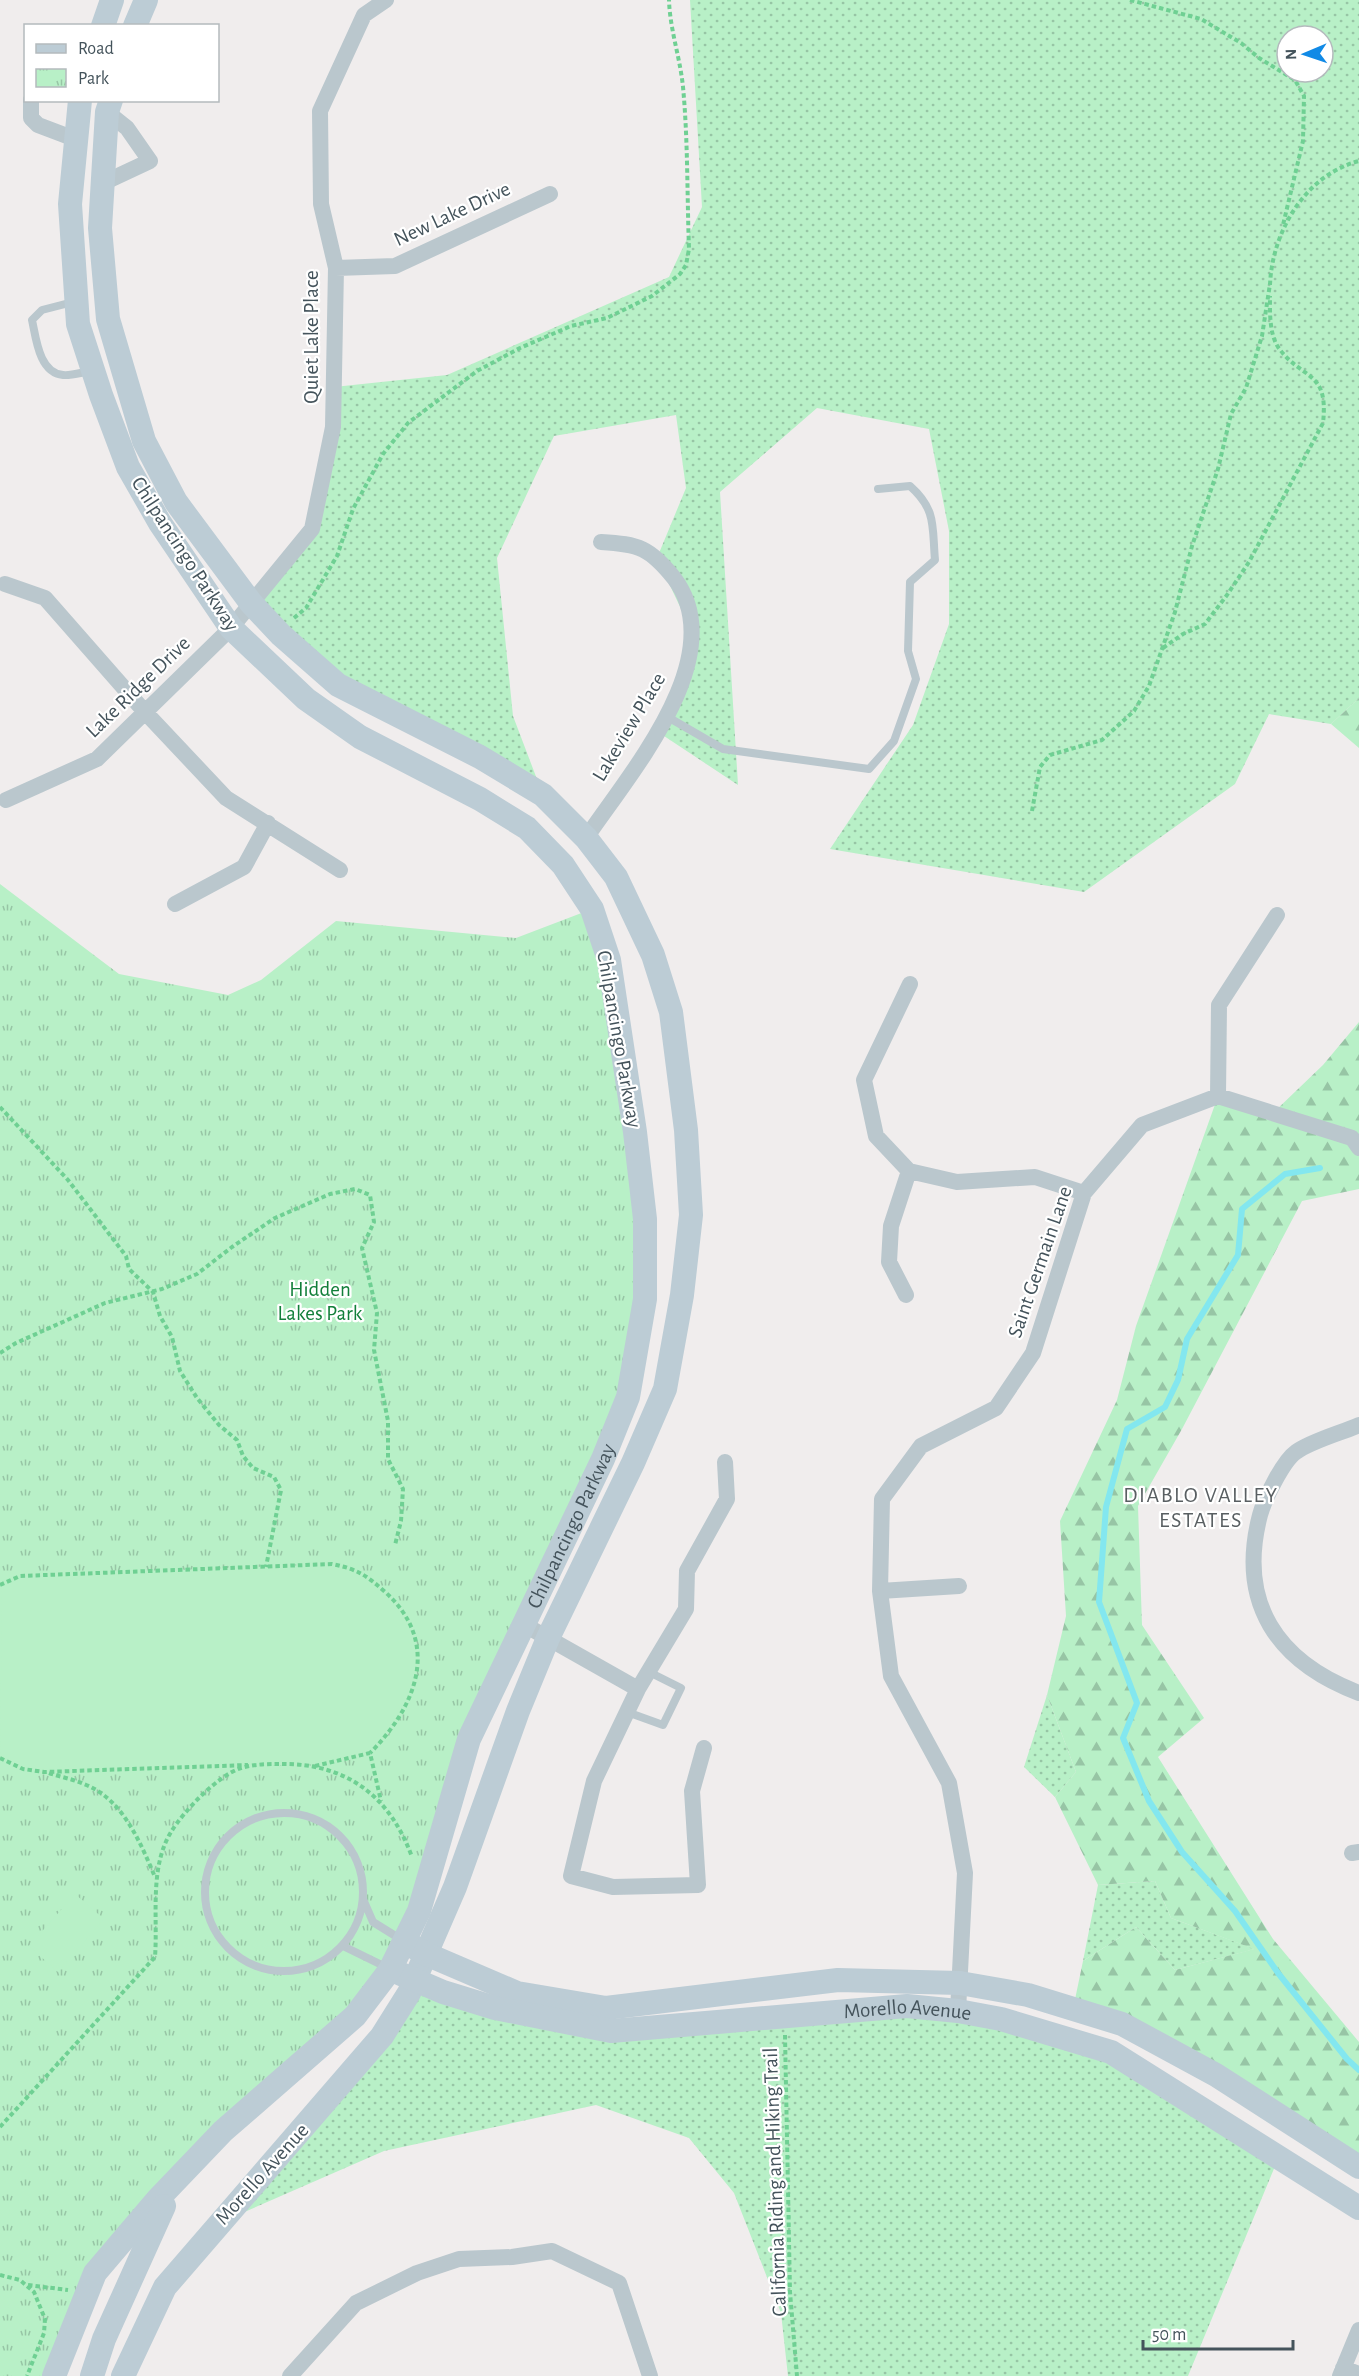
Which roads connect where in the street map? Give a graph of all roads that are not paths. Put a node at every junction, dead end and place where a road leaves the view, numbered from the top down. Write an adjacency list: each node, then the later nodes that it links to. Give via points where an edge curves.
1 (112, 0): 4 (street)
2 (146, 0): 5 (street)
3 (386, 0): 12 (street, Quiet Lake Place, via 364,15 320,111 321,204)
4 (104, 24)
5 (136, 24)
6 (31, 102): 9 (street, via 31,118 38,125)
7 (80, 102): 9 (street, Chilpancingo Parkway)
8 (109, 106): 10 (street, Chilpancingo Parkway); 10 (street, via 150,161)
9 (75, 139): 13 (street, Chilpancingo Parkway, via 70,204)
10 (103, 183): 18 (street, Chilpancingo Parkway, via 100,228 108,319 144,441 176,502)
11 (550, 194): 12 (street, New Lake Drive, via 395,266)
12 (336, 268): 18 (street, Quiet Lake Place, via 333,427 312,529)
13 (77, 301): 14 (street, Chilpancingo Parkway, via 78,324); 14 (lane, via 42,310 32,320 40,354 50,370 62,375)
14 (93, 370): 19 (street, Chilpancingo Parkway, via 128,467 160,523)
15 (878, 489): 21 (lane, via 910,486 926,500 932,517 934,560 910,582 908,651 916,679 894,741 869,769 723,749)
16 (601, 542): 21 (street, Lakeview Place, via 644,548 657,558 685,597 692,648 687,671)
17 (5, 584): 20 (street, via 45,598)
18 (251, 603): 19 (street, Quiet Lake Place); 24 (street, Chilpancingo Parkway, via 280,635 338,685 480,757 543,795)
19 (231, 628): 20 (street, Lake Ridge Drive); 38 (street, Chilpancingo Parkway, via 306,699 360,737 527,828 563,865 591,909 609,960 645,1218 645,1299 628,1397 603,1459)
20 (145, 712): 22 (street, Lake Ridge Drive, via 97,759); 23 (street, via 226,798)
21 (665, 716): 24 (street, Lakeview Place)
22 (6, 800)
23 (267, 823): 25 (street); 26 (street, via 244,867)
24 (586, 838): 39 (street, Chilpancingo Parkway, via 616,878 653,955 671,1012 686,1130 691,1215 665,1389)
25 (340, 870)
26 (175, 904)
27 (1277, 915): 29 (street, via 1219,1005)
28 (910, 984): 31 (street, via 864,1080 876,1136)
29 (1218, 1096): 30 (street, via 1352,1138); 32 (street, Saint Germain Lane, via 1142,1125)
30 (1359, 1148)
31 (909, 1171): 32 (street, via 957,1182 1035,1177); 33 (street, via 891,1226 889,1262)
32 (1084, 1193): 37 (street, Saint Germain Lane, via 1033,1353 996,1408 921,1446 882,1499)
33 (906, 1295)
34 (1359, 1425): 42 (street, via 1295,1452 1265,1497 1254,1538 1254,1586 1269,1627 1305,1666)
35 (725, 1462): 40 (street, via 727,1499 687,1571 687,1609)
36 (959, 1586): 37 (street)
37 (880, 1591): 52 (street, Saint Germain Lane, via 891,1677 949,1783 965,1873)
38 (523, 1624): 39 (street); 47 (street, Chilpancingo Parkway, via 469,1739 419,1911)
39 (548, 1638): 41 (street); 45 (street, Chilpancingo Parkway)
40 (649, 1672): 41 (street); 43 (lane, via 681,1688 663,1725)
41 (638, 1689): 43 (street)
42 (1359, 1693)
43 (627, 1712): 44 (street, via 594,1781 571,1876 613,1887 698,1885 692,1791)
44 (704, 1748)
45 (455, 1887): 49 (street, Morello Avenue)
46 (363, 1899): 47 (lane, via 373,1922); 48 (lane, via 356,1925); 48 (lane, via 363,1881 345,1841 312,1818 276,1813 249,1821 229,1836 214,1855 206,1882 206,1906 221,1939 243,1960 267,1970 288,1971 308,1968)
47 (405, 1941): 49 (street, Morello Avenue); 50 (street, Chilpancingo Parkway)
48 (343, 1946): 50 (lane)
49 (426, 1954): 51 (street, Morello Avenue); 52 (street, Morello Avenue, via 517,1993 606,2008 838,1980)
50 (390, 1970): 51 (street, Morello Avenue); 55 (street, via 355,2016 223,2131)
51 (415, 1980): 53 (street, Morello Avenue, via 495,2008 611,2031 907,2006); 62 (street, Morello Avenue, via 382,2036 165,2287)
52 (960, 1983): 53 (street, Saint Germain Lane); 54 (street, Morello Avenue, via 1028,1995 1122,2024 1216,2075)
53 (958, 2011): 56 (street, Morello Avenue, via 1000,2019 1111,2052)
54 (1359, 2167)
55 (179, 2177): 60 (street, via 95,2273); 61 (street, via 144,2247)
56 (1359, 2208)
57 (1359, 2330): 58 (street)
58 (1342, 2372): 59 (street)
59 (1359, 2374)
60 (54, 2376)
61 (92, 2376)
62 (123, 2376)
63 (290, 2376): 64 (street, via 356,2303 397,2283 459,2259 512,2258 552,2250 618,2283)
64 (650, 2376)

